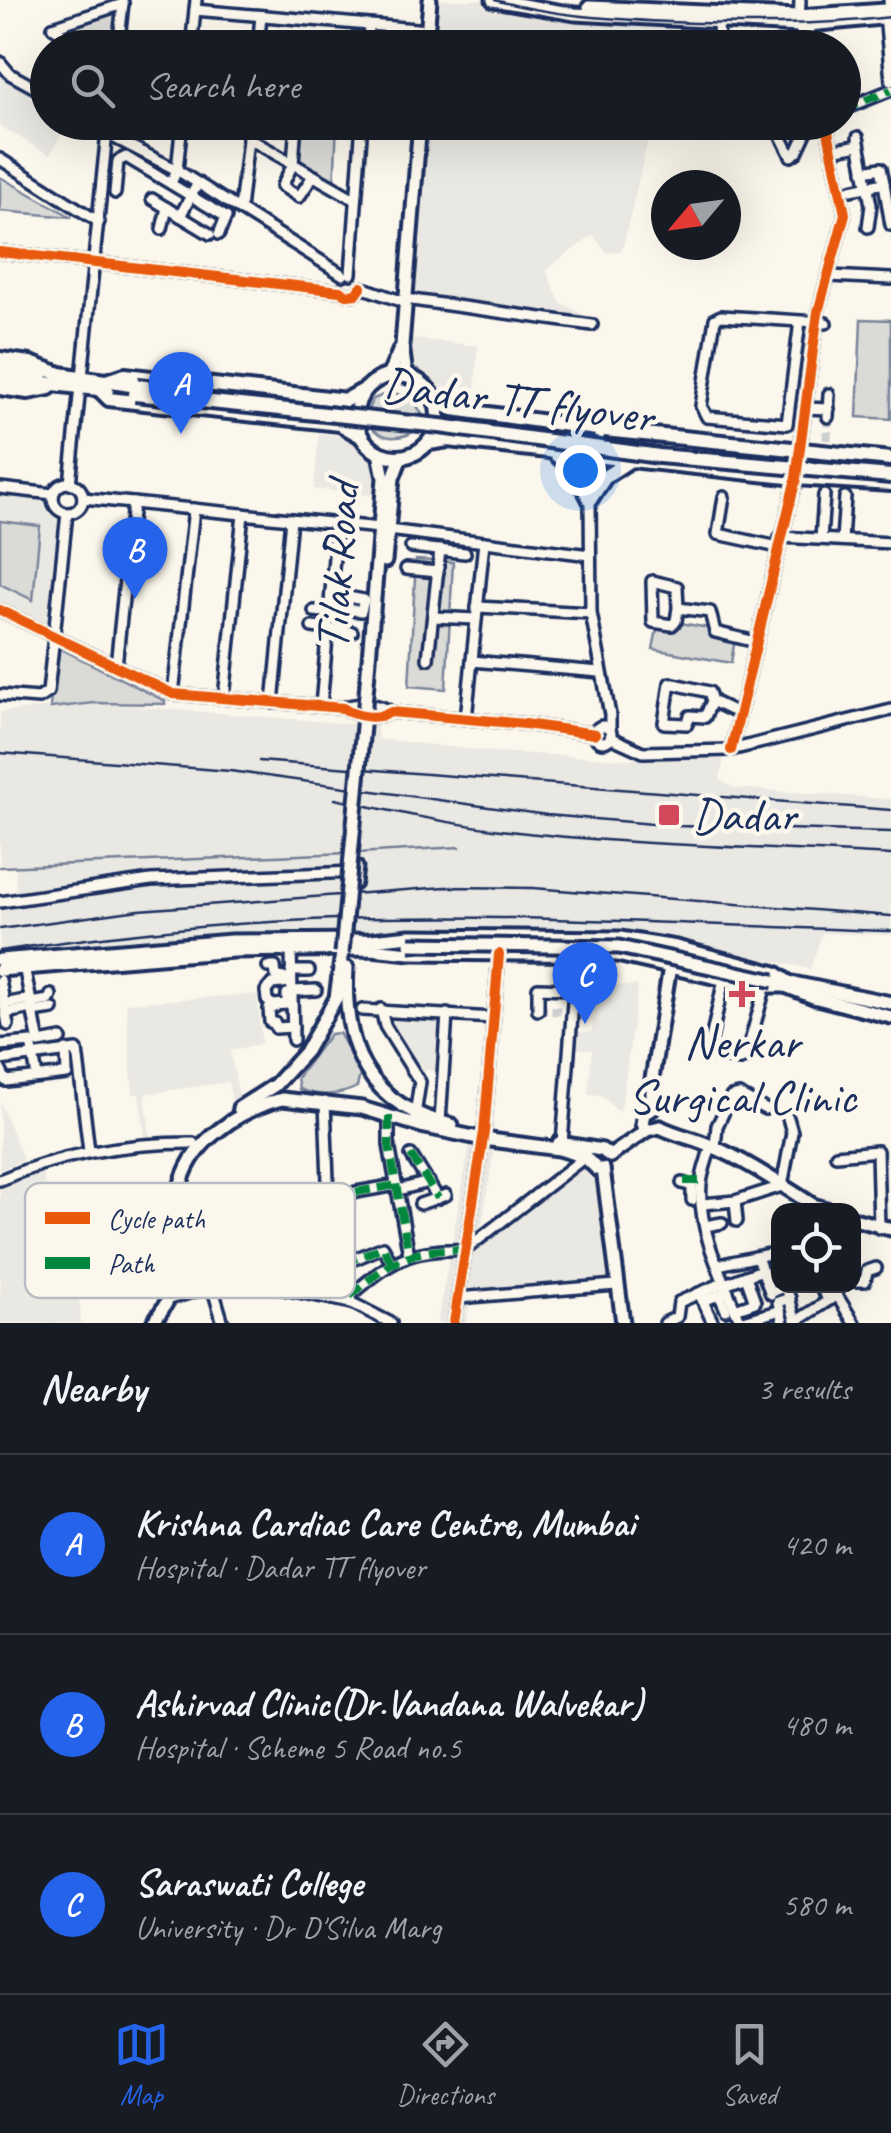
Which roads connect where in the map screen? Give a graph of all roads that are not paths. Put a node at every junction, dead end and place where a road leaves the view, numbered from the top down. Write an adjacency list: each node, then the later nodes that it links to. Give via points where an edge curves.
1 (430, 0): 17 (main road)
2 (493, 0): 7 (main road, via 576,14)
3 (535, 0): 7 (main road)
4 (123, 2): 12 (street, via 53,26); 13 (street)
5 (196, 5): 9 (street); 14 (street)
6 (889, 11): 8 (main road); 20 (street)
7 (623, 12): 10 (main road)
8 (802, 14): 10 (main road)
9 (262, 16): 11 (street); 15 (street)
10 (715, 18): 18 (street)
11 (370, 26): 16 (street); 17 (street)
12 (58, 30)
13 (120, 30)
14 (193, 30)
15 (260, 30)
16 (370, 30)
17 (428, 30)
18 (717, 30)
19 (0, 62): 21 (street)
20 (890, 68): 22 (street)
21 (5, 74): 23 (street)
22 (891, 81)
23 (30, 87)
24 (891, 90): 25 (street)
25 (861, 102)
26 (109, 140): 45 (street)
27 (125, 140): 38 (street)
28 (178, 140): 42 (street)
29 (248, 140): 62 (street)
30 (251, 140): 40 (street)
31 (295, 140): 40 (street)
32 (361, 140): 58 (street)
33 (418, 140): 76 (main road)
34 (782, 140): 35 (street, via 793,156)
35 (801, 140)
36 (830, 140): 37 (street)
37 (832, 150): 44 (street, via 859,141); 72 (street, via 845,214)
38 (146, 153): 41 (street); 42 (street)
39 (0, 159): 65 (street)
40 (293, 164): 46 (street); 46 (street, via 282,186 297,197)
41 (145, 168): 45 (street, via 123,157 116,183); 48 (street); 49 (street)
42 (172, 168): 47 (street); 48 (street)
43 (886, 168): 44 (street); 50 (street)
44 (864, 171): 52 (street)
45 (104, 176): 65 (street)
46 (313, 176): 58 (street)
47 (188, 177): 51 (street); 53 (street)
48 (166, 180): 53 (street)
49 (144, 181)
50 (884, 183): 52 (street); 59 (street)
51 (203, 186): 56 (street); 57 (street)
52 (867, 187): 54 (street); 60 (street)
53 (181, 190): 56 (street)
54 (851, 190)
55 (152, 198): 61 (street)
56 (196, 198): 63 (street); 64 (street)
57 (223, 199): 62 (street); 63 (street)
58 (356, 200): 71 (street)
59 (889, 205): 60 (street); 66 (street)
60 (871, 207): 67 (street)
61 (167, 208): 64 (street); 68 (street)
62 (240, 209): 71 (street)
63 (216, 211): 64 (street, via 227,218 214,234)
64 (180, 216)
65 (100, 222): 70 (street)
66 (891, 225)
67 (868, 227)
68 (162, 228)
69 (0, 252): 70 (street)
70 (95, 264): 75 (street); 88 (street)
71 (347, 274): 74 (street); 75 (street, via 338,282)
72 (830, 276): 73 (street); 78 (street)
73 (891, 279)
74 (361, 287): 75 (street, via 352,295); 76 (street)
75 (340, 291)
76 (404, 299): 79 (street); 80 (main road)
77 (800, 321): 78 (street); 93 (street); 93 (street, via 715,319 702,408 711,419 784,426)
78 (822, 322): 95 (street)
79 (592, 324)
80 (402, 345): 83 (main road); 84 (main road)
81 (0, 358): 87 (highway, via 30,362)
82 (0, 368): 85 (highway)
83 (389, 375): 84 (highway); 92 (highway)
84 (406, 375): 96 (highway)
85 (28, 377): 86 (highway); 87 (highway)
86 (0, 378)
87 (61, 379): 88 (highway); 90 (highway, via 28,392)
88 (81, 382): 89 (highway); 115 (street)
89 (103, 385): 91 (highway); 92 (highway, via 125,375 346,400); 100 (highway, via 109,399 340,424)
90 (0, 388)
91 (136, 390): 112 (highway, Dadar TT flyover, bridge); 113 (highway, Dadar TT flyover, bridge, via 659,456)
92 (364, 390): 100 (highway, via 356,413)
93 (792, 394): 95 (street)
94 (829, 394): 97 (street, via 828,413)
95 (807, 395): 97 (street)
96 (436, 401): 98 (highway); 102 (highway, via 438,423)
97 (805, 408): 105 (street)
98 (508, 416): 99 (highway); 103 (highway)
99 (600, 430): 101 (highway); 107 (street)
100 (362, 436): 106 (highway)
101 (680, 439): 105 (highway); 111 (highway)
102 (429, 443): 103 (highway); 108 (highway)
103 (508, 446): 104 (highway)
104 (552, 451): 107 (highway); 123 (highway, via 576,472)
105 (798, 452): 109 (highway, via 826,447); 114 (street)
106 (380, 453): 108 (highway); 130 (main road, Tilak Road)
107 (599, 456): 110 (highway); 123 (street)
108 (401, 457): 130 (main road, Tilak Road)
109 (891, 459)
110 (631, 460): 111 (highway); 123 (highway, via 606,476)
111 (680, 465): 114 (highway)
112 (891, 468)
113 (891, 476)
114 (796, 478): 116 (highway); 135 (street)
115 (70, 484): 118 (street); 121 (street)
116 (891, 484)
117 (0, 488): 118 (street)
118 (53, 494): 126 (street, via 57,509)
119 (824, 495): 132 (street)
120 (845, 496): 133 (street)
121 (82, 498): 124 (street); 126 (street, via 80,508)
122 (724, 498): 135 (street, via 718,534)
123 (590, 500): 140 (street)
124 (133, 503): 125 (street); 159 (street)
125 (194, 509): 127 (street); 161 (street)
126 (67, 514): 155 (street)
127 (243, 514): 128 (street); 163 (street)
128 (291, 519): 129 (street); 165 (street)
129 (337, 523): 130 (street); 143 (street)
130 (384, 529): 131 (street); 172 (main road, Tilak Road, bridge)
131 (453, 538): 134 (street); 138 (street)
132 (822, 539): 133 (street); 135 (street)
133 (842, 540): 136 (street)
134 (484, 542): 140 (street); 144 (street)
135 (779, 542): 156 (street)
136 (891, 543)
137 (411, 547): 138 (street)
138 (446, 551): 139 (street); 142 (street)
139 (465, 553)
140 (590, 555): 148 (street)
141 (406, 569): 142 (street)
142 (438, 572): 150 (street)
143 (331, 594): 147 (street); 147 (street, via 364,600 362,611)
144 (477, 607): 148 (street); 151 (street)
145 (678, 608): 145 (street, via 677,587 652,580 653,622 672,624); 156 (street, via 710,612 715,632)
146 (0, 610): 155 (street)
147 (324, 611): 149 (street); 153 (street)
148 (591, 613): 160 (street)
149 (354, 615)
150 (433, 617): 151 (street); 157 (street)
151 (476, 619): 158 (street)
152 (312, 626): 153 (street)
153 (326, 628): 154 (street); 166 (street)
154 (352, 632)
155 (54, 636): 159 (street); 162 (street, via 47,694)
156 (756, 642): 168 (street)
157 (428, 660)
158 (472, 661): 160 (street); 169 (street)
159 (116, 666): 161 (street)
160 (600, 672): 170 (street)
161 (173, 694): 163 (street)
162 (0, 695)
163 (224, 698): 165 (street)
164 (712, 701): 164 (street, via 709,692 670,683 664,723 705,717); 168 (street)
165 (273, 702): 166 (street)
166 (321, 706): 169 (street, via 382,717 391,712)
167 (891, 710): 171 (street)
168 (739, 714): 171 (street)
169 (466, 719): 170 (street, via 595,734 601,726)
170 (610, 733): 171 (street, via 643,752)
171 (731, 750)
172 (352, 872): 173 (street, via 150,880); 178 (main road, Tilak Road, bridge)
173 (0, 902)
174 (578, 938): 175 (main road, via 410,936); 176 (main road); 180 (street)
175 (371, 944): 177 (main road); 179 (main road); 181 (main road, via 232,941); 190 (main road, bridge, via 619,947)
176 (676, 947): 182 (main road); 190 (main road, via 776,973)
177 (290, 950): 183 (main road); 188 (street)
178 (345, 953): 207 (main road, via 336,998); 208 (main road)
179 (499, 954): 180 (main road); 204 (street)
180 (576, 955): 182 (main road); 191 (street)
181 (0, 960)
182 (669, 965): 189 (main road); 229 (main road, via 652,1079 652,1109 660,1112)
183 (24, 966): 185 (main road); 196 (street)
184 (268, 967): 188 (street)
185 (0, 970)
186 (309, 971): 188 (street)
187 (0, 980): 195 (street)
188 (290, 981): 192 (street); 206 (street)
189 (724, 982): 190 (main road); 190 (street, via 710,1047 712,1054 740,1060)
190 (779, 986): 194 (main road); 203 (main road)
191 (574, 989): 201 (street, via 539,987); 232 (street)
192 (316, 990)
193 (51, 995): 196 (street)
194 (891, 1003)
195 (6, 1006): 196 (street); 205 (street)
196 (32, 1006): 198 (street); 209 (street, via 40,1044)
197 (287, 1007): 206 (street, via 270,1008 270,1022 277,1029)
198 (52, 1009)
199 (381, 1009): 200 (street); 202 (street); 225 (street, via 420,1082)
200 (362, 1010)
201 (538, 1010)
202 (447, 1014): 204 (street); 228 (street)
203 (891, 1017)
204 (494, 1018): 230 (street)
205 (8, 1025)
206 (293, 1027): 210 (street)
207 (320, 1029): 208 (main road, via 340,1023); 218 (main road)
208 (350, 1031): 220 (main road)
209 (61, 1039)
210 (293, 1040)
211 (0, 1045): 214 (street, via 30,1042)
212 (66, 1050): 213 (street); 219 (street, via 67,1074); 234 (street, via 78,1052)
213 (48, 1052): 214 (street); 216 (street)
214 (34, 1054): 215 (street); 219 (street)
215 (0, 1060)
216 (50, 1064)
217 (0, 1069): 219 (street, via 6,1082)
218 (288, 1070): 221 (main road, via 289,1089); 231 (main road)
219 (37, 1078)
220 (373, 1079): 223 (main road, via 373,1100); 225 (main road, via 396,1105)
221 (303, 1100): 222 (main road); 244 (main road, via 282,1099 232,1120 198,1148)
222 (325, 1102): 223 (main road); 245 (street)
223 (362, 1108): 226 (main road)
224 (765, 1109): 233 (street, via 731,1096)
225 (416, 1115): 228 (main road)
226 (390, 1116): 230 (main road); 247 (street)
227 (788, 1118): 246 (street, via 792,1132)
228 (440, 1122): 230 (main road)
229 (653, 1126): 233 (main road, via 690,1133); 235 (main road)
230 (484, 1136): 232 (main road); 238 (main road); 258 (street)
231 (193, 1143): 234 (street); 243 (main road)
232 (562, 1143): 235 (main road)
233 (713, 1146): 246 (main road); 249 (street)
234 (89, 1150): 240 (street)
235 (605, 1152): 239 (main road, via 610,1164)
236 (411, 1155): 241 (street)
237 (836, 1155): 257 (street, via 877,1152)
238 (588, 1160): 239 (main road); 258 (street)
239 (603, 1169): 269 (main road)
240 (0, 1180)
241 (429, 1182): 247 (street); 252 (street, via 442,1196)
242 (683, 1182): 249 (street)
243 (173, 1183)
244 (181, 1183)
245 (329, 1183)
246 (782, 1186): 250 (street); 251 (main road)
247 (398, 1188): 248 (street); 260 (street)
248 (356, 1192)
249 (701, 1193): 250 (street); 256 (street)
250 (734, 1201): 253 (street)
251 (807, 1203)
252 (420, 1204)
253 (737, 1221)
254 (861, 1221): 257 (main road)
255 (722, 1223): 256 (street)
256 (705, 1226): 264 (street)
257 (885, 1229)
258 (466, 1250): 260 (street); 280 (street)
259 (771, 1254): 261 (street)
260 (409, 1256): 263 (street)
261 (758, 1257): 264 (street); 266 (street)
262 (355, 1259): 263 (street, via 382,1247)
263 (391, 1262): 275 (street)
264 (718, 1265): 270 (street)
265 (876, 1268): 268 (street)
266 (762, 1270): 267 (street); 271 (street)
267 (746, 1276): 270 (street); 286 (street, via 755,1302)
268 (861, 1281)
269 (616, 1285): 280 (street); 295 (main road)
270 (726, 1287): 281 (street); 286 (street)
271 (771, 1288)
272 (788, 1293): 282 (street)
273 (827, 1293): 283 (street)
274 (832, 1293): 283 (street)
275 (355, 1296)
276 (160, 1298): 290 (main road)
277 (171, 1298): 284 (street)
278 (216, 1298): 292 (street)
279 (341, 1298): 285 (street)
280 (458, 1298): 294 (street)
281 (703, 1298): 288 (street); 289 (street, via 679,1302)
282 (790, 1298): 299 (street, via 778,1302); 300 (street)
283 (833, 1298): 300 (street); 301 (street)
284 (168, 1299): 291 (main road)
285 (351, 1300): 293 (street)
286 (733, 1309): 296 (street)
287 (774, 1312): 296 (street)
288 (713, 1318)
289 (668, 1322)
290 (144, 1323)
291 (153, 1323)
292 (223, 1323)
293 (391, 1323)
294 (454, 1323)
295 (622, 1323)
296 (741, 1323)
297 (756, 1323): 298 (street)
298 (771, 1323)
299 (783, 1323)
300 (796, 1323)
301 (854, 1323)

